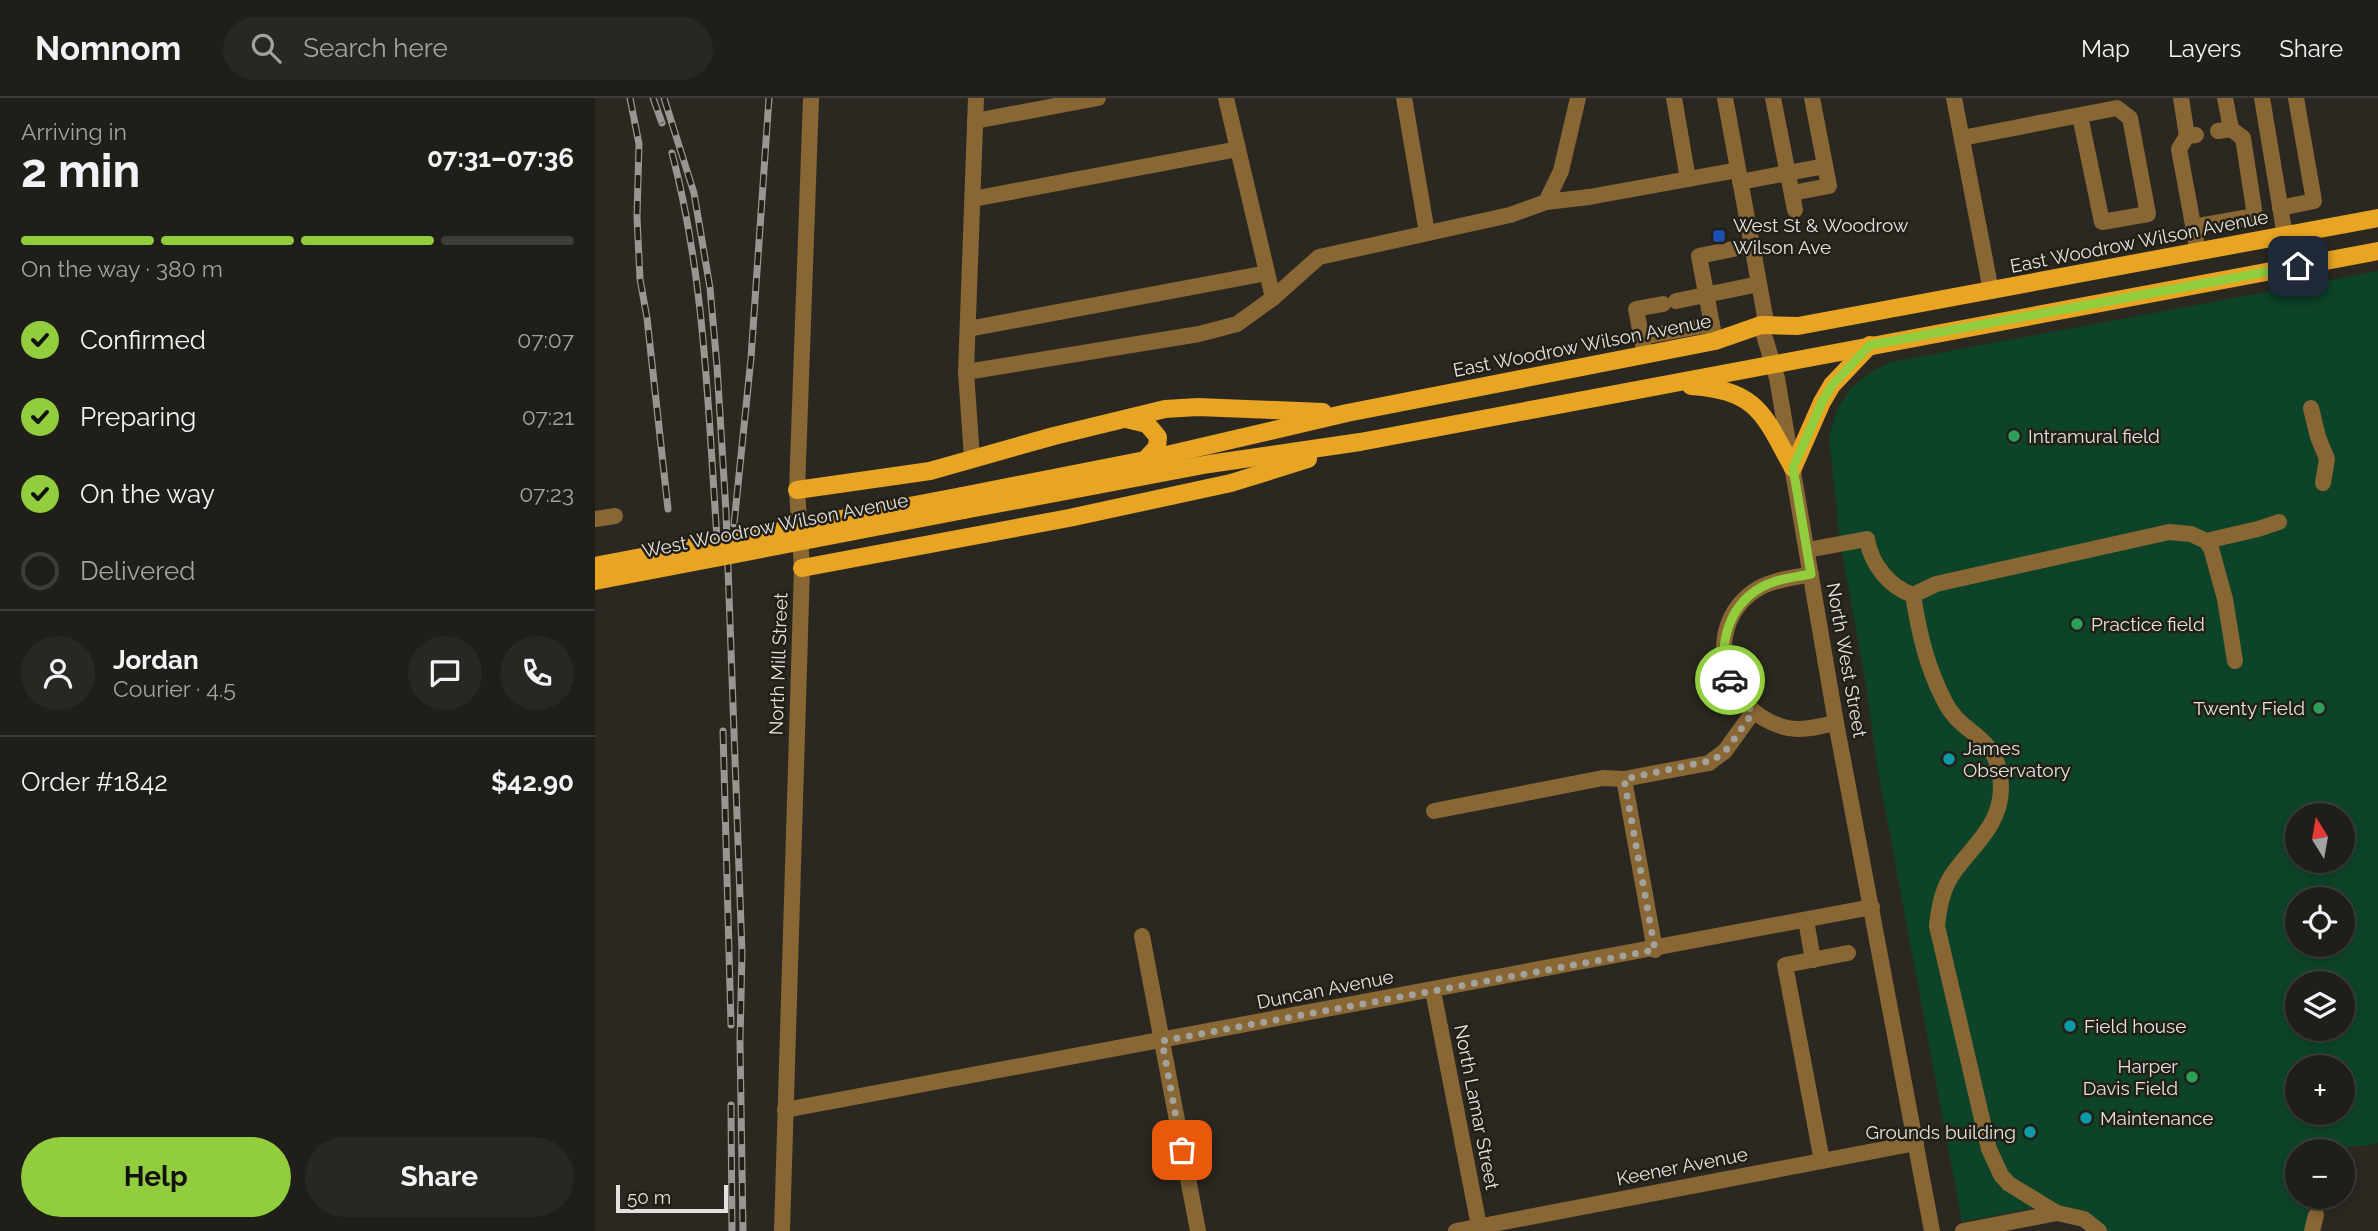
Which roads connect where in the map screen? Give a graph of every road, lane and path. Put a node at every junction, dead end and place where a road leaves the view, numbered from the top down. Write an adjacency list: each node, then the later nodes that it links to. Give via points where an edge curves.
1 (811, 98): 59 (street, North Mill Street)
2 (976, 98): 17 (street)
3 (1098, 98): 17 (street)
4 (1226, 98): 19 (street)
5 (1404, 98): 32 (street)
6 (1578, 98): 26 (street, via 1561,171)
7 (1674, 98): 23 (street)
8 (1725, 98): 22 (street, North West Street)
9 (1773, 98): 21 (street)
10 (1812, 98): 20 (street)
11 (1954, 98): 18 (street)
12 (2182, 98): 31 (street, via 2193,135 2179,149)
13 (2225, 98): 29 (street, via 2224,130 2243,138)
14 (2262, 98): 27 (street)
15 (2296, 98): 27 (street, via 2314,201)
16 (2080, 116): 16 (street, via 2117,108 2130,118 2148,214 2102,222); 18 (street)
17 (975, 121): 25 (street)
18 (1962, 138): 40 (street)
19 (1238, 149): 25 (street); 38 (street)
20 (1825, 166): 21 (street); 24 (street, via 1829,186)
21 (1789, 172): 22 (street); 24 (street)
22 (1739, 176): 23 (street); 35 (street, North West Street)
23 (1689, 178): 26 (street)
24 (1792, 193): 28 (street)
25 (972, 199): 44 (street)
26 (1546, 202): 32 (street, via 1510,215)
27 (2280, 208): 33 (street)
28 (1795, 210)
29 (2255, 216): 31 (street); 34 (street)
30 (2378, 218): 33 (main road, East Woodrow Wilson Avenue)
31 (2193, 227): 37 (street)
32 (1427, 233): 42 (street, via 1319,257)
33 (2285, 236): 34 (main road, East Woodrow Wilson Avenue)
34 (2260, 240): 37 (main road, East Woodrow Wilson Avenue)
35 (1752, 245): 39 (street, North West Street); 41 (street, via 1699,256)
36 (2378, 251): 46 (main road)
37 (2198, 252): 40 (main road, East Woodrow Wilson Avenue)
38 (1267, 273): 42 (street); 44 (street)
39 (1759, 284): 41 (street); 43 (street, North West Street, via 1765,316)
40 (1991, 291): 43 (main road, East Woodrow Wilson Avenue, via 1798,326)
41 (1706, 295): 45 (street); 47 (street, via 1636,309)
42 (1273, 298): 49 (street, via 1237,324 1199,334)
43 (1762, 325): 45 (main road, East Woodrow Wilson Avenue); 48 (street, North West Street)
44 (968, 329): 49 (street)
45 (1714, 333): 47 (main road, East Woodrow Wilson Avenue)
46 (1870, 345): 48 (main road); 57 (main road, via 1832,385)
47 (1643, 346): 52 (main road, East Woodrow Wilson Avenue)
48 (1774, 363): 50 (main road); 57 (street, North West Street)
49 (966, 372): 55 (street)
50 (1664, 384): 54 (main road); 57 (main road, via 1719,387 1752,404 1765,416)
51 (2311, 408): 58 (street, via 2327,459)
52 (1347, 413): 53 (main road, via 1198,407); 56 (main road, East Woodrow Wilson Avenue)
53 (1126, 419): 55 (main road); 56 (main road, via 1147,424 1158,437 1157,447)
54 (1360, 442): 60 (main road); 67 (main road, via 1231,483)
55 (972, 458): 59 (main road, via 930,471)
56 (1145, 460): 60 (main road, East Woodrow Wilson Avenue)
57 (1793, 468): 65 (street, North West Street)
58 (2323, 483)
59 (797, 491): 67 (street, North Mill Street)
60 (963, 503): 66 (main road, West Woodrow Wilson Avenue, bridge); 69 (main road, West Woodrow Wilson Avenue, bridge)
61 (615, 516): 62 (street)
62 (595, 519)
63 (2279, 522): 64 (street)
64 (2206, 541): 70 (street, via 2169,532 1936,584); 71 (street, via 2225,599)
65 (1807, 550): 68 (street, North West Street); 70 (street, via 1867,539 1876,565 1902,592)
66 (595, 566)
67 (802, 568): 84 (street, North Mill Street)
68 (1811, 574): 72 (street, via 1757,589 1730,622 1725,642 1727,672); 73 (street, North West Street)
69 (595, 581)
70 (1913, 596): 87 (street, via 1920,639 1946,705 1989,747 1999,775 1994,819 1951,876 1937,926 1989,1149 2009,1184)
71 (2235, 661)
72 (1753, 712): 73 (street, via 1787,728); 74 (street, via 1714,760)
73 (1836, 723): 76 (street, North West Street)
74 (1624, 779): 75 (street, via 1603,778); 79 (street)
75 (1434, 811)
76 (1872, 907): 77 (street, Duncan Avenue); 85 (street, North West Street)
77 (1805, 920): 79 (street, Duncan Avenue); 81 (street)
78 (1142, 936): 83 (street)
79 (1655, 950): 82 (street, Duncan Avenue)
80 (1848, 953): 81 (street)
81 (1813, 960): 86 (street, via 1785,965)
82 (1433, 991): 83 (street, Duncan Avenue); 89 (street, North Lamar Street)
83 (1162, 1041): 84 (street, Duncan Avenue); 91 (street)
84 (785, 1110): 90 (street, North Mill Street)
85 (1916, 1143): 86 (street, Keener Avenue); 93 (street, North West Street)
86 (1822, 1161): 89 (street, Keener Avenue)
87 (2057, 1213): 94 (street); 95 (street, via 2084,1219)
88 (2316, 1215): 96 (street)
89 (1479, 1229): 92 (street, Keener Avenue)
90 (782, 1231)
91 (1198, 1231)
92 (1456, 1231)
93 (1932, 1231)
94 (1963, 1231)
95 (2099, 1231)
96 (2312, 1231)

